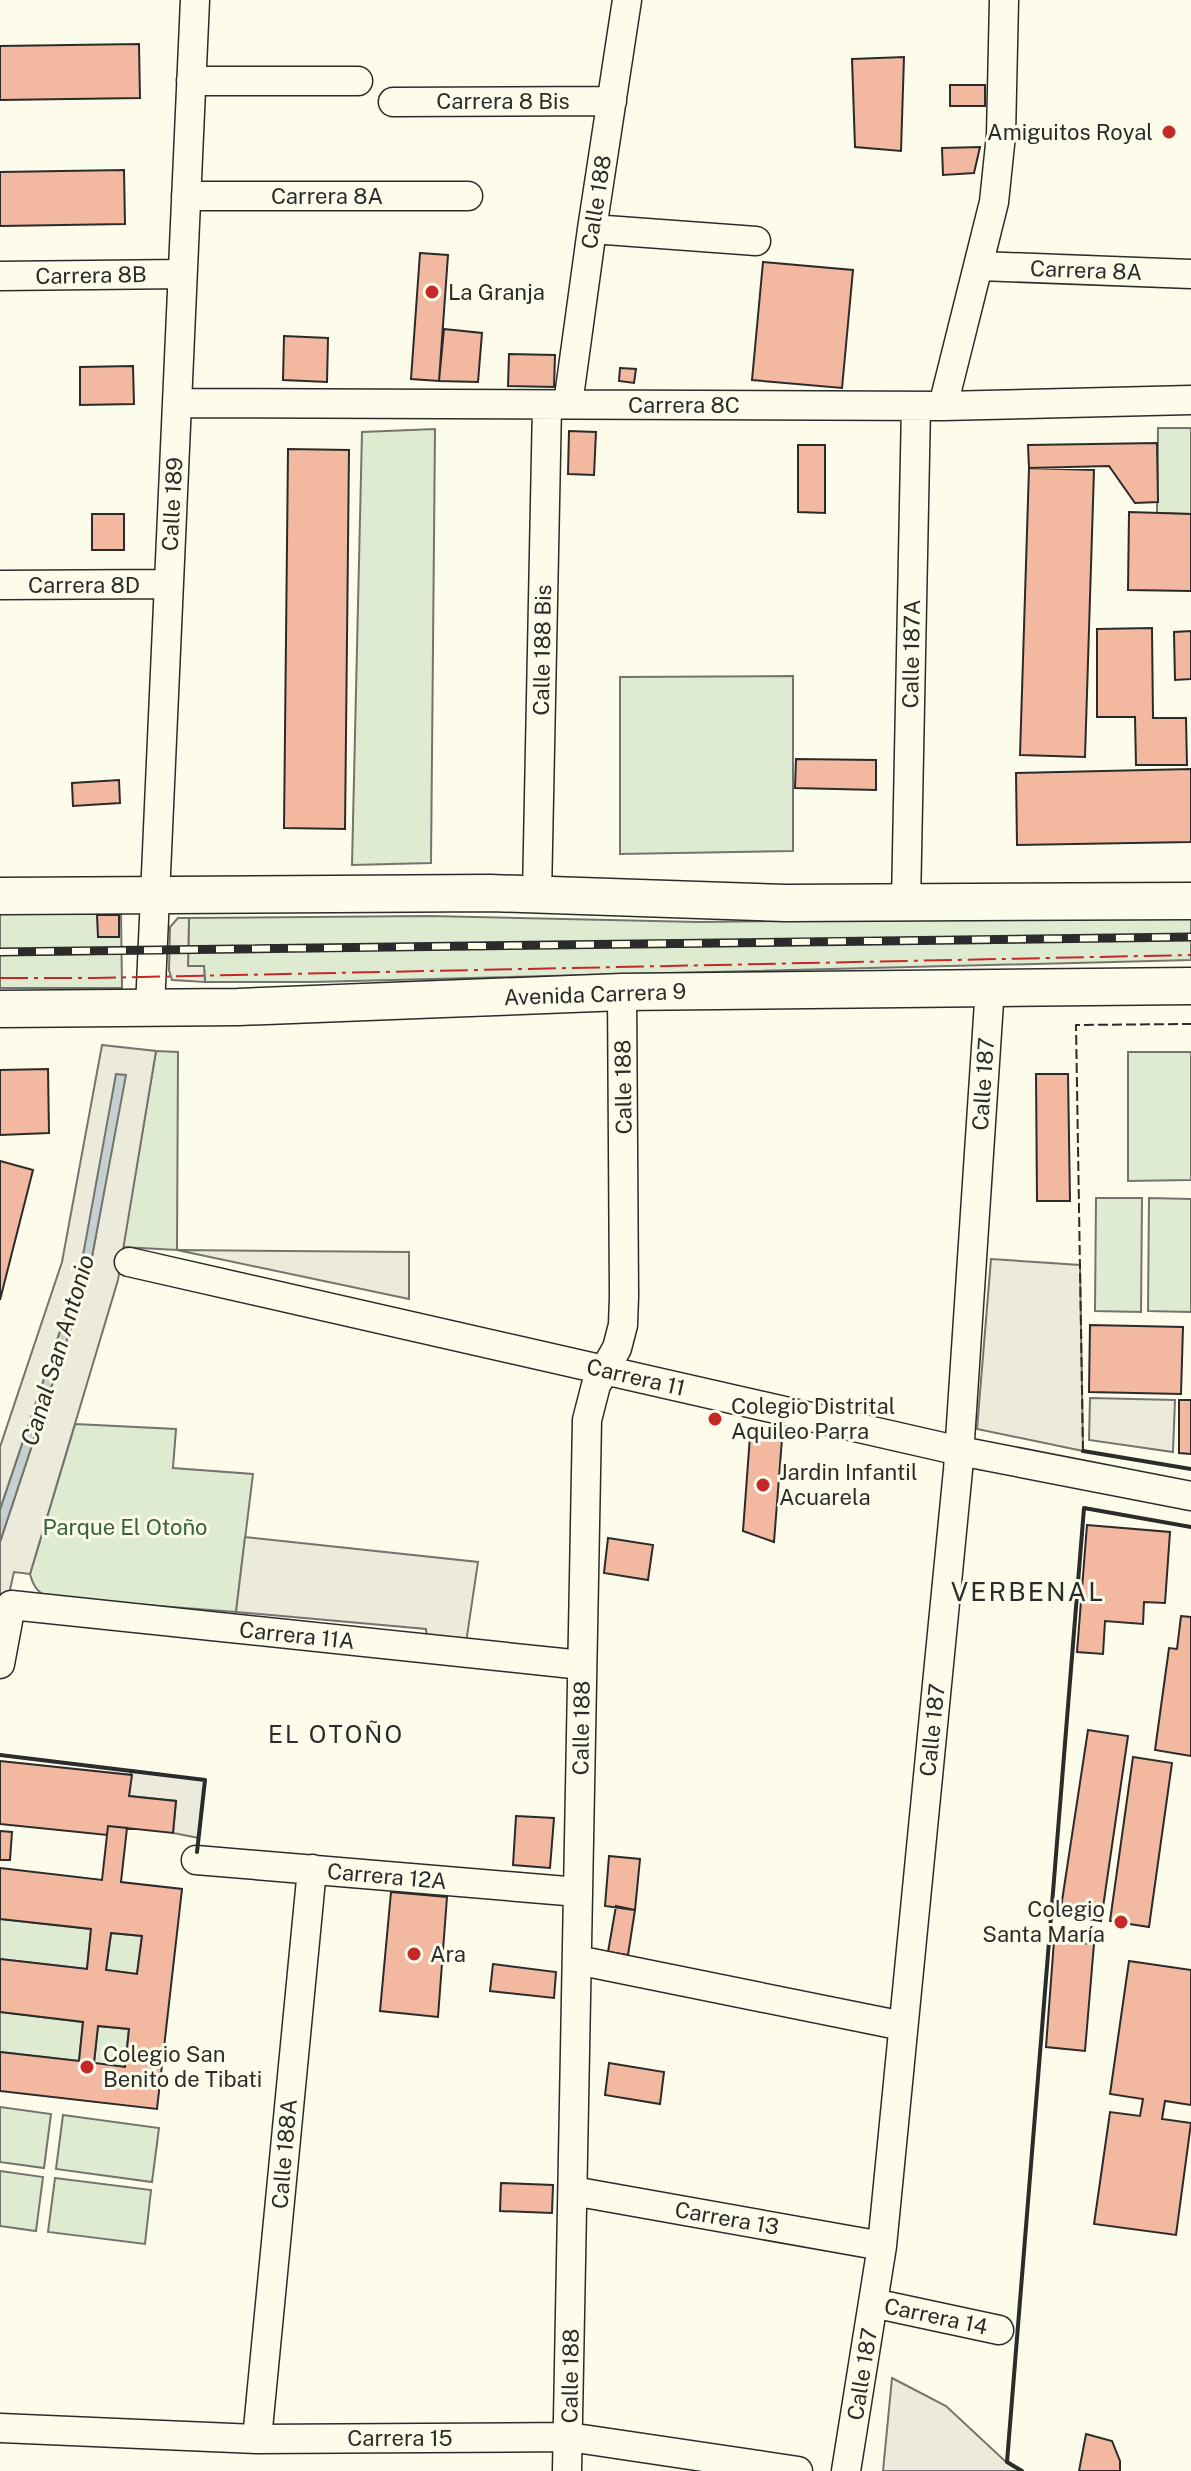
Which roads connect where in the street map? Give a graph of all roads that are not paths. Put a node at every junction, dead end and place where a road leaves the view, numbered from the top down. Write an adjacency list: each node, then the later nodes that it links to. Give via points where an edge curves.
1 (195, 0): 4 (street, Calle 189)
2 (627, 0): 6 (street, Calle 188)
3 (1004, 0): 12 (street, Calle 187A, via 1001,135)
4 (191, 81): 5 (street); 8 (street, Calle 189)
5 (358, 81)
6 (612, 101): 7 (street, Carrera 8 Bis); 10 (street, Calle 188)
7 (393, 102)
8 (186, 196): 9 (street, Carrera 8A); 13 (street, Calle 189)
9 (468, 196)
10 (592, 229): 11 (street); 18 (street, Calle 188)
11 (756, 241)
12 (980, 266): 14 (street, Carrera 8A); 19 (street, Calle 187A)
13 (182, 274): 15 (street, Carrera 8B); 17 (street, Calle 189)
14 (1191, 274)
15 (0, 276)
16 (1191, 400): 19 (street, Carrera 8C)
17 (177, 403): 18 (street, Carrera 8C); 20 (street, Calle 189)
18 (558, 404): 19 (street, Carrera 8C); 23 (street, Calle 188 Bis)
19 (930, 406): 26 (street, Calle 187A)
20 (169, 584): 21 (street, Carrera 8D); 22 (street, Calle 189)
21 (0, 585)
22 (155, 894): 23 (main road); 24 (main road); 30 (street, Calle 189)
23 (537, 895): 26 (main road)
24 (0, 896)
25 (1191, 901): 26 (main road)
26 (906, 903)
27 (1191, 986): 28 (main road, Avenida Carrera 9)
28 (990, 987): 29 (main road, Avenida Carrera 9); 34 (street, Calle 187)
29 (622, 992): 30 (main road, Avenida Carrera 9); 33 (street, Calle 188, via 623,1325)
30 (150, 1008): 31 (main road, Avenida Carrera 9)
31 (0, 1009)
32 (129, 1262): 33 (street, Carrera 11)
33 (605, 1370): 34 (street, Carrera 11); 37 (street, Calle 188, via 587,1420)
34 (960, 1451): 35 (street, Carrera 11); 42 (street, Calle 187)
35 (1191, 1496)
36 (0, 1664): 37 (street, Carrera 11A, via 11,1605)
37 (582, 1665): 40 (street, Calle 188)
38 (196, 1860): 39 (street, Carrera 12A)
39 (312, 1869): 40 (street, Carrera 12A); 49 (street, Calle 188A)
40 (578, 1892): 41 (street, Calle 188)
41 (577, 1960): 42 (street); 43 (street, Calle 188)
42 (903, 2026): 44 (street, Calle 187)
43 (573, 2191): 44 (street, Carrera 13); 48 (street, Calle 188)
44 (882, 2246): 45 (street, Calle 187)
45 (873, 2303): 46 (street, Carrera 14); 52 (street, Calle 187)
46 (999, 2330)
47 (0, 2428): 49 (street, Carrera 15)
48 (569, 2437): 49 (street, Carrera 15); 50 (street, Calle 188); 51 (street, Carrera 15)
49 (257, 2439)
50 (567, 2471)
51 (798, 2471)
52 (846, 2471)

